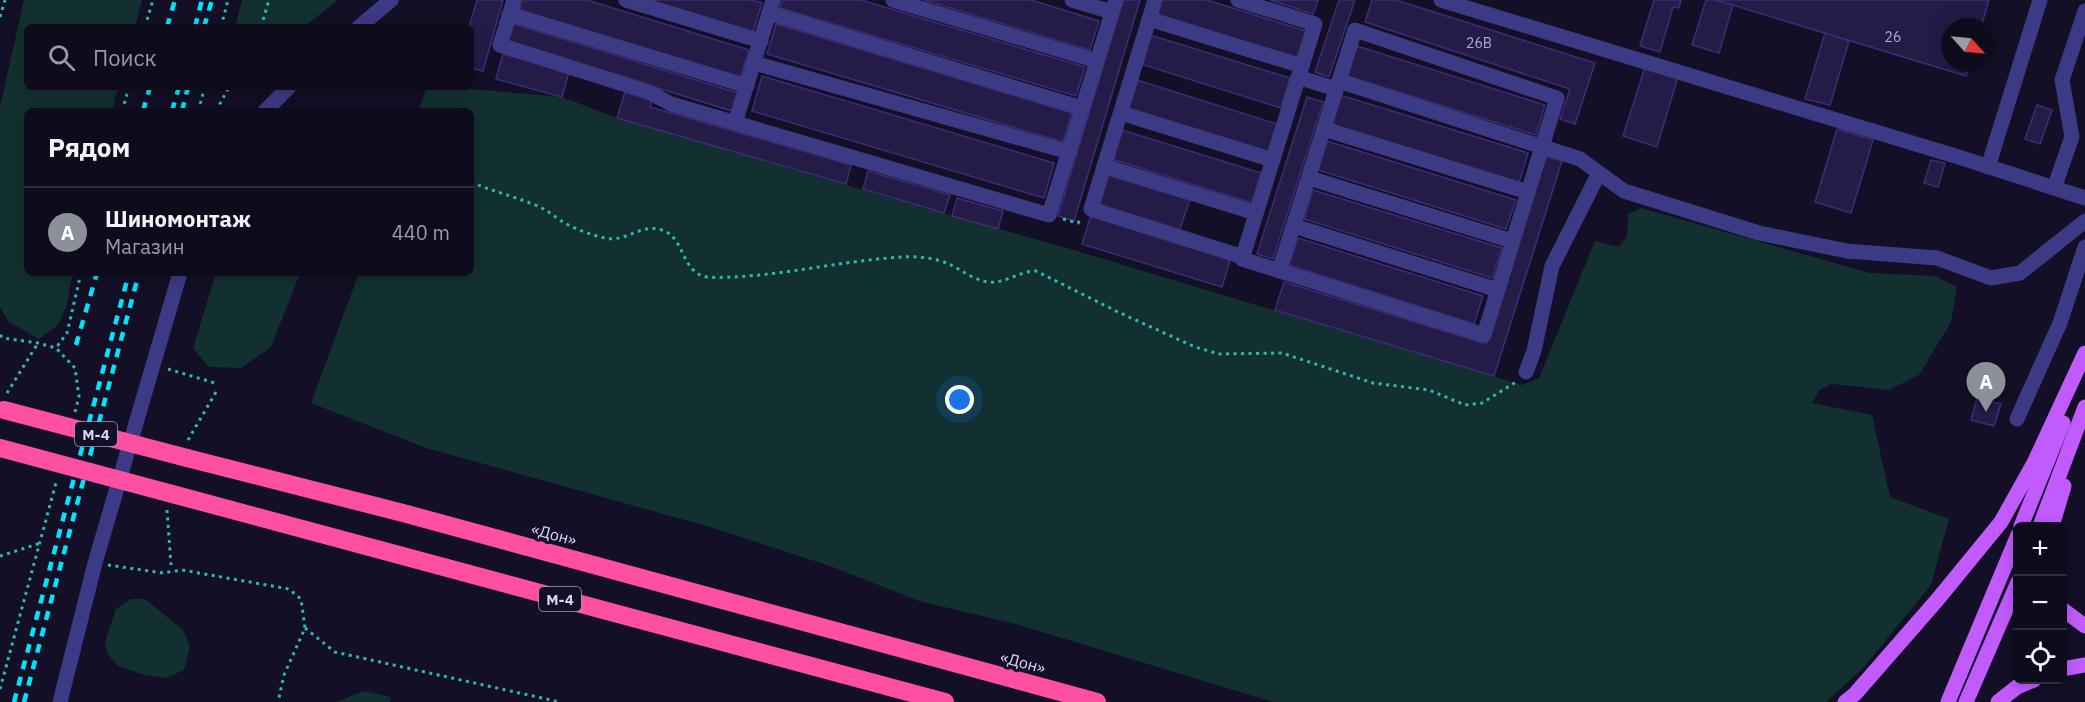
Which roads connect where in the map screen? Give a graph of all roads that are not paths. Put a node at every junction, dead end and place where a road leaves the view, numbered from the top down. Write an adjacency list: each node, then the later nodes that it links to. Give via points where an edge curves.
1 (391, 0): 14 (street)
2 (626, 0): 15 (street)
3 (893, 0): 16 (street)
4 (1072, 0): 10 (street)
5 (1155, 0): 13 (street)
6 (1238, 0): 18 (street, via 1315,24)
7 (2040, 0): 31 (street)
8 (1447, 1): 31 (street)
9 (771, 6): 15 (street); 23 (street)
10 (1114, 6): 16 (street)
11 (511, 7): 20 (street); 25 (street, via 500,45)
12 (2085, 11): 34 (street, via 2062,80 2072,137)
13 (1149, 19): 18 (street); 24 (street)
14 (363, 24)
15 (760, 41): 17 (street)
16 (1097, 61): 23 (street)
17 (754, 63): 20 (street); 28 (street)
18 (1300, 72): 19 (street); 29 (street)
19 (1337, 85): 26 (street); 27 (street); 27 (street, via 1354,30 1557,98)
20 (747, 86): 25 (street)
21 (286, 90): 22 (street)
22 (269, 108)
23 (1082, 108): 28 (street)
24 (1121, 113): 29 (street); 30 (street)
25 (735, 123): 28 (street, via 1049,215)
26 (1324, 129): 33 (street); 35 (street)
27 (1542, 146): 32 (street, via 1580,159); 35 (street)
28 (1069, 152)
29 (1273, 160): 37 (street)
30 (1104, 166): 37 (street); 42 (street, via 1091,210)
31 (1988, 167): 34 (street)
32 (1599, 173): 38 (street, via 1624,191 1759,232 1847,251 1937,258 1991,278 2020,273); 48 (street, via 1552,266)
33 (1309, 178): 39 (street); 40 (street)
34 (2054, 188): 36 (street)
35 (1528, 192): 40 (street)
36 (2085, 198)
37 (1256, 213): 42 (street)
38 (2085, 221)
39 (1294, 226): 43 (street); 45 (street)
40 (1512, 241): 45 (street)
41 (2085, 247): 52 (street, via 2060,322)
42 (1243, 257): 43 (street, via 1242,260)
43 (1279, 271): 45 (street, via 1484,335)
44 (179, 276): 66 (street, via 95,563)
45 (1498, 290)
46 (2085, 353): 69 (main road, via 2034,463 2001,522)
47 (2085, 367): 54 (main road)
48 (1526, 372)
49 (4, 404): 68 (highway, «Дон» / М-4, bridge, via 188,449 403,513)
50 (2085, 407): 55 (main road)
51 (2085, 414): 56 (main road)
52 (2017, 419)
53 (0, 448): 67 (highway, М-4, bridge, via 172,503)
54 (2023, 522)
55 (2042, 522)
56 (2053, 522)
57 (2013, 547): 59 (main road)
58 (2013, 604): 59 (main road); 71 (main road)
59 (1988, 607): 70 (main road)
60 (2067, 613): 62 (main road)
61 (2067, 619): 62 (main road)
62 (2085, 626)
63 (2085, 665): 64 (main road)
64 (2067, 668)
65 (2025, 684): 72 (main road)
66 (60, 702)
67 (945, 702)
68 (1097, 702)
69 (1845, 702)
70 (1948, 702)
71 (1966, 702)
72 (1998, 702)

